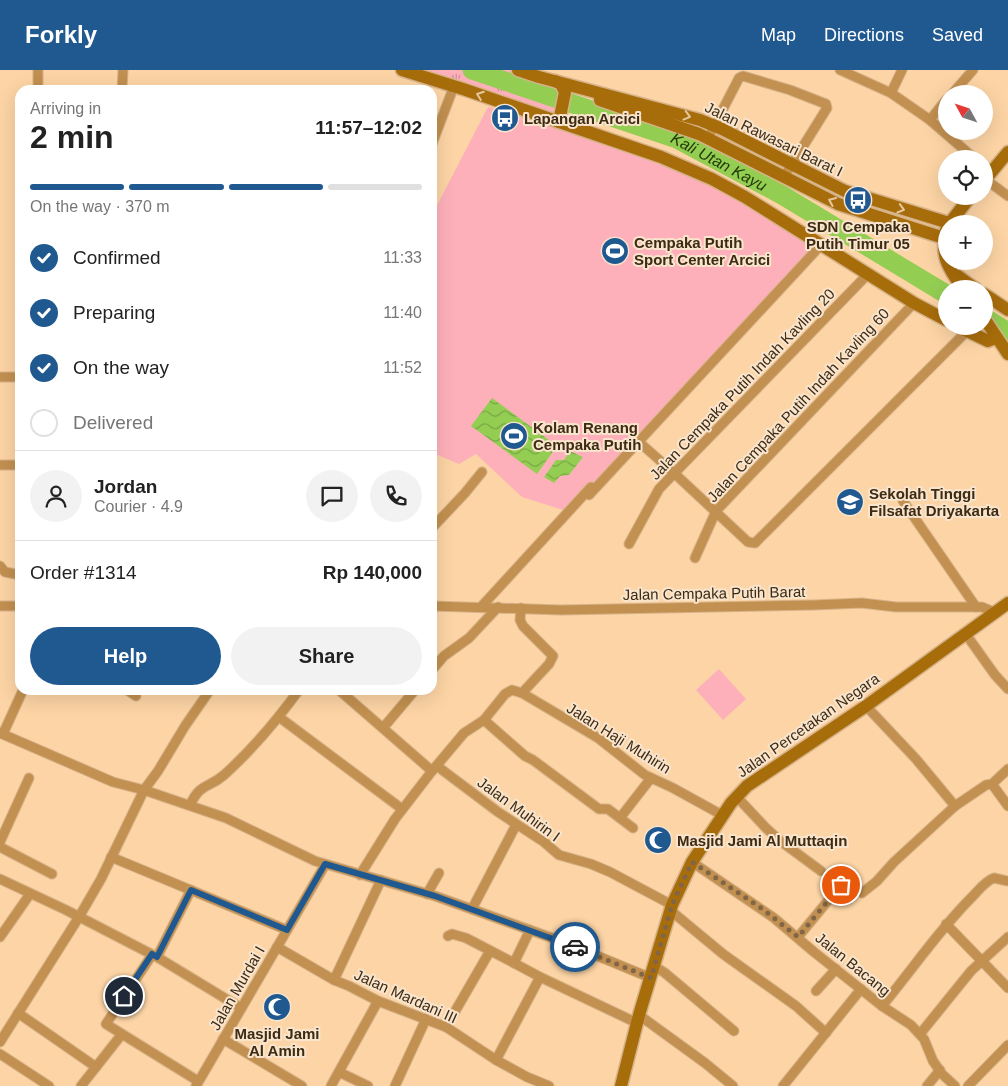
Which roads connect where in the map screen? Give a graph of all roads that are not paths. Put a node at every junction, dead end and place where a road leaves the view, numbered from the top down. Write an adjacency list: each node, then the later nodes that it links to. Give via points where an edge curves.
1 (38, 70): 10 (street)
2 (122, 70): 11 (street)
3 (402, 70): 13 (street)
4 (518, 70): 8 (street, Jalan Rawasari Barat I)
5 (840, 70): 14 (street)
6 (902, 70): 14 (street)
7 (973, 70): 12 (street)
8 (538, 74): 9 (street, Jalan Rawasari Barat I)
9 (555, 80): 15 (street, via 561,84); 16 (street, Jalan Rawasari Barat I)
10 (38, 85)
11 (122, 85)
12 (960, 85)
13 (454, 86): 18 (street, one-way to 13); 21 (street)
14 (891, 93): 19 (street)
15 (564, 94): 16 (street, Jalan Rawasari Barat I, via 573,91); 18 (street)
16 (638, 108): 20 (street, Jalan Rawasari Barat I, one-way to 20, via 700,120); 22 (street, Jalan Rawasari Barat I)
17 (938, 110): 19 (street)
18 (560, 119): 34 (street, via 676,162 712,179)
19 (930, 120): 23 (street)
20 (714, 126): 22 (street); 25 (street, Jalan Rawasari Barat I); 25 (street, via 739,78 744,76 826,104 827,108)
21 (437, 131)
22 (708, 138): 27 (street, Jalan Rawasari Barat I)
23 (964, 150)
24 (1008, 152): 26 (street)
25 (791, 164): 27 (street); 32 (street, Jalan Rawasari Barat I, one-way to 32, via 845,191)
26 (993, 168)
27 (784, 178): 33 (street, Jalan Rawasari Barat I, one-way to 27, via 838,204)
28 (993, 182): 29 (street)
29 (1008, 196)
30 (964, 205): 31 (street)
31 (956, 215)
32 (938, 221)
33 (938, 232)
34 (821, 245): 36 (street); 50 (street)
35 (952, 272): 37 (street); 38 (street)
36 (868, 274): 40 (street); 55 (street, Jalan Cempaka Putih Indah Kavling 20)
37 (957, 280)
38 (963, 280)
39 (993, 300): 41 (street)
40 (914, 303): 42 (street); 58 (street, Jalan Cempaka Putih Indah Kavling 60)
41 (1008, 310)
42 (938, 316)
43 (993, 333): 46 (street)
44 (956, 335): 58 (street, via 757,542 748,542)
45 (975, 335): 46 (street, via 988,341)
46 (996, 338): 47 (street)
47 (1008, 354)
48 (0, 377): 49 (street)
49 (15, 377)
50 (639, 442): 51 (street); 55 (street)
51 (618, 464): 56 (street); 68 (street, via 602,473)
52 (0, 465): 53 (street)
53 (15, 465)
54 (482, 472): 59 (street)
55 (674, 473): 58 (street); 60 (street, Jalan Cempaka Putih Indah Kavling 20, via 656,494)
56 (590, 495)
57 (903, 501): 70 (street)
58 (716, 511): 61 (street, Jalan Cempaka Putih Indah Kavling 60)
59 (437, 523)
60 (628, 544)
61 (695, 558)
62 (0, 566): 63 (street, via 5,572)
63 (15, 574)
64 (1008, 603): 72 (street, Jalan Percetakan Negara)
65 (0, 606): 66 (street)
66 (15, 606)
67 (437, 606): 68 (street, Jalan Cempaka Putih Barat)
68 (481, 607): 69 (street, Jalan Cempaka Putih Barat)
69 (498, 607): 71 (street, Jalan Cempaka Putih Barat); 74 (street, via 469,638)
70 (976, 607): 71 (street, Jalan Cempaka Putih Barat, via 896,607 862,603 562,610); 72 (street, Jalan Cempaka Putih Barat, via 987,607)
71 (521, 608): 76 (street, via 523,626 553,656)
72 (994, 612): 73 (street, Jalan Percetakan Negara)
73 (965, 633): 75 (street); 82 (street, Jalan Percetakan Negara)
74 (437, 664)
75 (1008, 689)
76 (522, 693): 84 (street, via 509,691); 90 (street, Jalan Haji Muhirin, via 598,738)
77 (20, 695): 86 (street)
78 (207, 695): 92 (street)
79 (295, 695): 83 (street)
80 (345, 695): 85 (street, Jalan Muhirin I)
81 (411, 695): 85 (street)
82 (866, 706): 93 (street, Jalan Percetakan Negara); 95 (street)
83 (279, 717): 94 (street, via 224,774 199,790); 97 (street)
84 (484, 720): 87 (street, via 464,733); 99 (street, via 525,756 599,809 608,809)
85 (383, 728): 87 (street, Jalan Muhirin I)
86 (1, 733): 92 (street, via 113,782)
87 (434, 768): 97 (street); 100 (street, Jalan Muhirin I)
88 (1008, 769): 91 (street)
89 (29, 778): 102 (street)
90 (651, 778): 98 (street, Jalan Haji Muhirin); 99 (street)
91 (992, 784): 95 (street); 96 (street)
92 (144, 790): 94 (street); 104 (street)
93 (736, 796): 98 (street, Jalan Percetakan Negara); 107 (street, via 779,840)
94 (190, 805): 106 (street, via 226,818)
95 (955, 806): 125 (street, via 862,893 847,883 841,885)
96 (1008, 806)
97 (402, 809): 110 (street)
98 (722, 815): 105 (street, Jalan Percetakan Negara)
99 (620, 818): 101 (street)
100 (516, 825): 117 (street, Jalan Muhirin I, via 559,855 610,872); 118 (street)
101 (633, 828)
102 (0, 842)
103 (0, 848): 109 (street)
104 (111, 858): 114 (street); 119 (street)
105 (692, 862): 117 (street, Jalan Percetakan Negara); 125 (street, Jalan Bacang)
106 (325, 864): 110 (street); 121 (street, Jalan Murdai I)
107 (822, 871)
108 (439, 873): 116 (street)
109 (52, 874)
110 (360, 875): 112 (street)
111 (0, 878): 115 (street)
112 (381, 880): 116 (street); 135 (street)
113 (1008, 881): 120 (street, via 991,879)
114 (191, 890): 121 (street); 129 (street)
115 (30, 894): 119 (street); 124 (street)
116 (427, 894): 118 (street)
117 (671, 908): 133 (street, Jalan Percetakan Negara); 147 (street, Jalan Muhirin I, via 723,954 796,1006)
118 (472, 909): 122 (street)
119 (79, 917): 129 (street); 142 (street)
120 (946, 924): 130 (street); 140 (street)
121 (287, 930): 127 (street, Jalan Murdai I)
122 (530, 930): 131 (street); 133 (street)
123 (448, 936): 128 (street, via 466,938)
124 (0, 937)
125 (798, 937): 132 (street, Jalan Bacang)
126 (1008, 937): 130 (street)
127 (277, 947): 135 (street, Jalan Mardani III); 141 (street, Jalan Murdai I)
128 (490, 951): 131 (street); 145 (street)
129 (155, 956): 141 (street); 148 (street, via 106,1024)
130 (982, 961): 136 (street); 149 (street)
131 (514, 963): 134 (street)
132 (836, 969): 137 (street, Jalan Bacang); 138 (street)
133 (652, 972): 144 (street, Jalan Percetakan Negara); 146 (street, via 665,973)
134 (540, 977): 144 (street); 154 (street)
135 (334, 980): 139 (street, Jalan Mardani III)
136 (1008, 988)
137 (861, 989): 140 (street, Jalan Bacang); 147 (street)
138 (816, 991)
139 (378, 1001): 143 (street, Jalan Mardani III); 157 (street)
140 (882, 1006): 149 (street, Jalan Bacang)
141 (241, 1008): 150 (street, Jalan Murdai I)
142 (18, 1013): 151 (street); 155 (street)
143 (426, 1019): 145 (street, Jalan Mardani III); 164 (street)
144 (638, 1019): 166 (street, Jalan Percetakan Negara); 167 (street, via 705,1063)
145 (446, 1027): 154 (street, Jalan Mardani III)
146 (734, 1031)
147 (826, 1033): 168 (street)
148 (122, 1034): 155 (street); 158 (street)
149 (920, 1034): 156 (street, Jalan Bacang)
150 (223, 1039): 158 (street, Jalan Murdai I); 161 (street)
151 (0, 1042)
152 (1008, 1045): 171 (street)
153 (0, 1054): 159 (street)
154 (496, 1060): 165 (street, Jalan Mardani III)
155 (96, 1067): 160 (street)
156 (940, 1070): 169 (street); 170 (street, Jalan Bacang)
157 (339, 1072): 162 (street); 163 (street)
158 (197, 1084)
159 (49, 1086)
160 (81, 1086)
161 (302, 1086)
162 (331, 1086)
163 (368, 1086)
164 (395, 1086)
165 (549, 1086)
166 (621, 1086)
167 (733, 1086)
168 (784, 1086)
169 (927, 1086)
170 (955, 1086)
171 (968, 1086)

